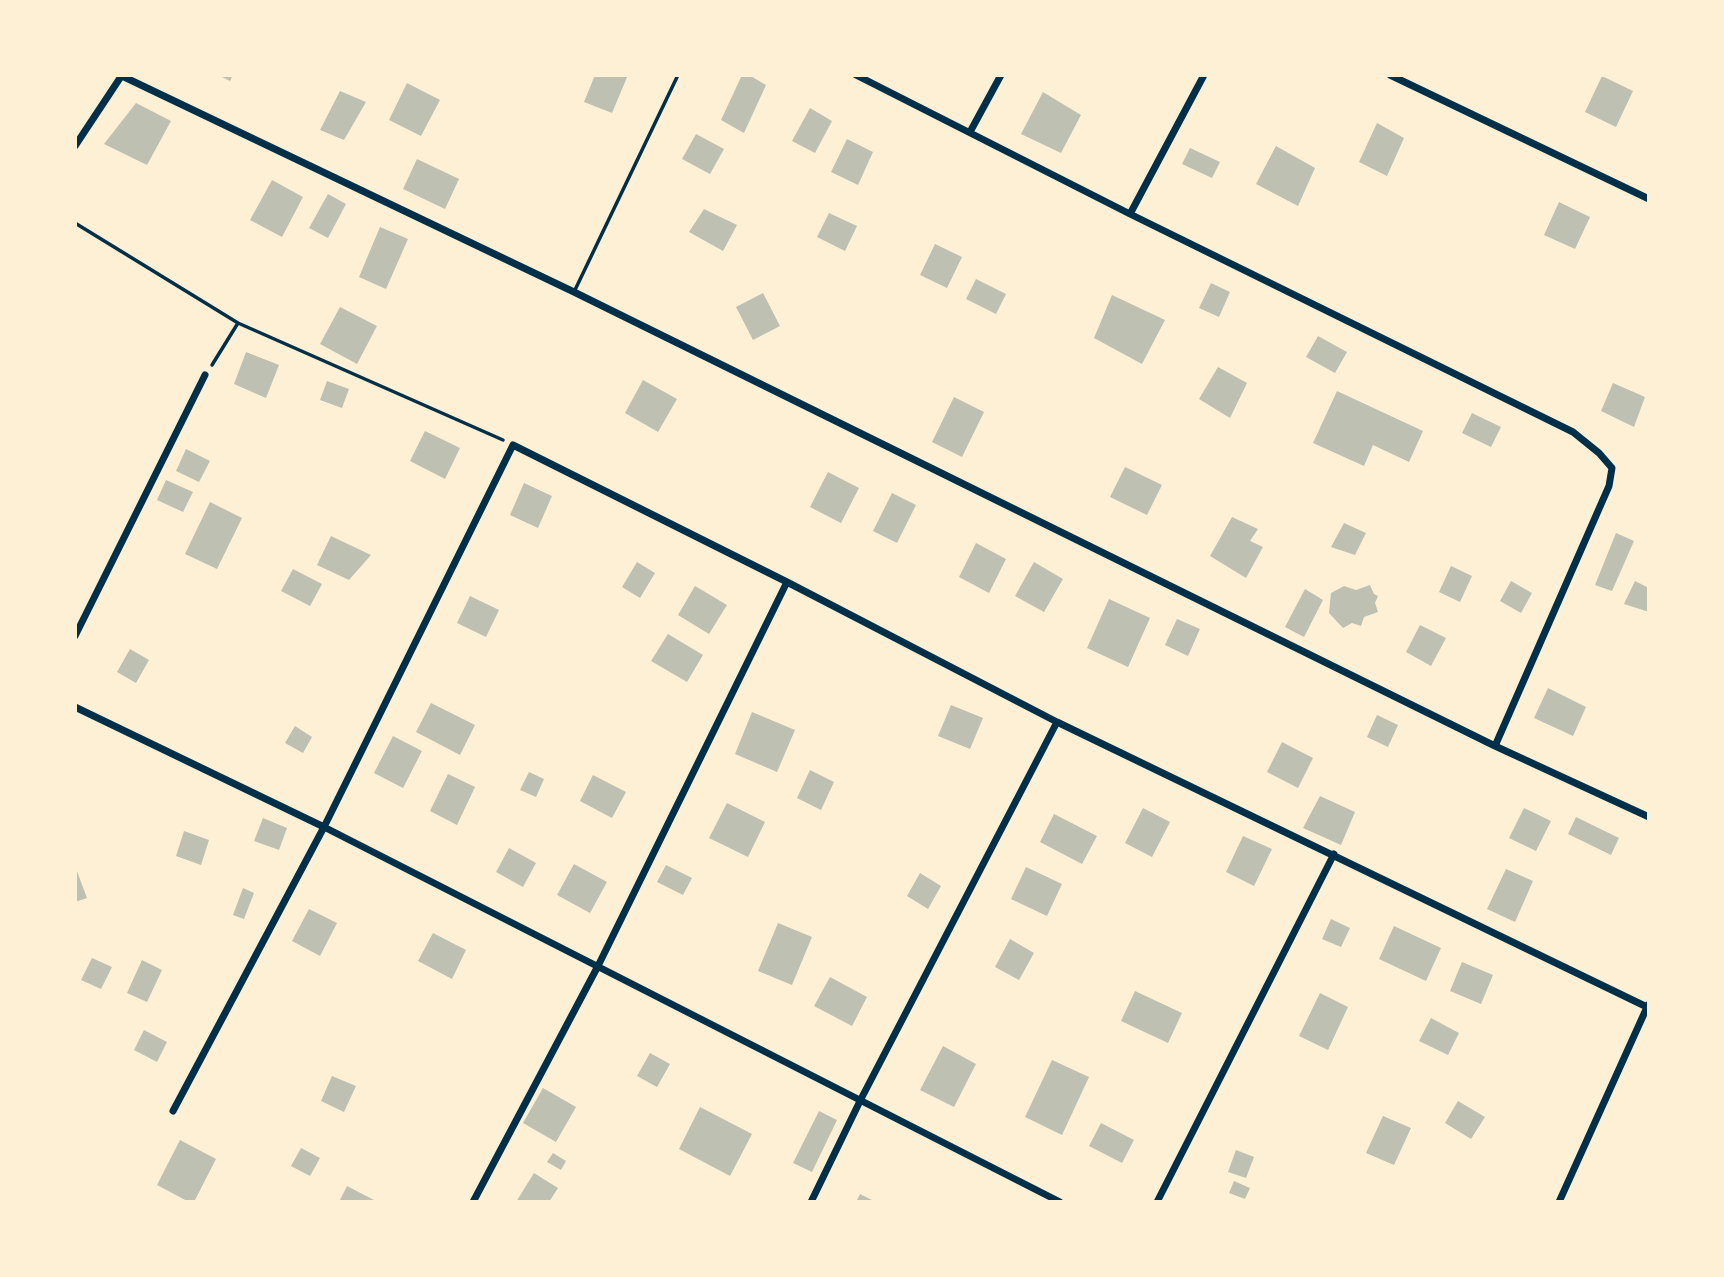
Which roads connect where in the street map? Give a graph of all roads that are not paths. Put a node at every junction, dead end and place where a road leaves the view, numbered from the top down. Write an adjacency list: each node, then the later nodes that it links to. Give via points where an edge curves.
1 (678, 75): 11 (lane)
2 (856, 75): 7 (street)
3 (1001, 75): 7 (street)
4 (1204, 75): 10 (street)
5 (1390, 75): 9 (street)
6 (122, 76): 8 (street); 11 (street)
7 (970, 132): 10 (street)
8 (75, 146)
9 (1649, 199)
10 (1130, 214): 17 (street, via 1573,432 1612,468 1609,486)
11 (574, 292): 17 (street)
12 (205, 375): 14 (street)
13 (788, 582): 16 (street); 19 (street, via 513,445); 21 (street)
14 (75, 636)
15 (75, 707): 19 (street)
16 (1057, 722): 20 (street); 23 (street)
17 (1495, 746): 18 (street)
18 (1649, 817)
19 (324, 827): 21 (street); 24 (street)
20 (1334, 854): 22 (street); 28 (street)
21 (598, 966): 23 (street); 25 (street)
22 (1648, 1005): 29 (street)
23 (861, 1100): 26 (street); 27 (street)
24 (173, 1111)
25 (473, 1202)
26 (811, 1202)
27 (1060, 1202)
28 (1157, 1202)
29 (1559, 1202)

